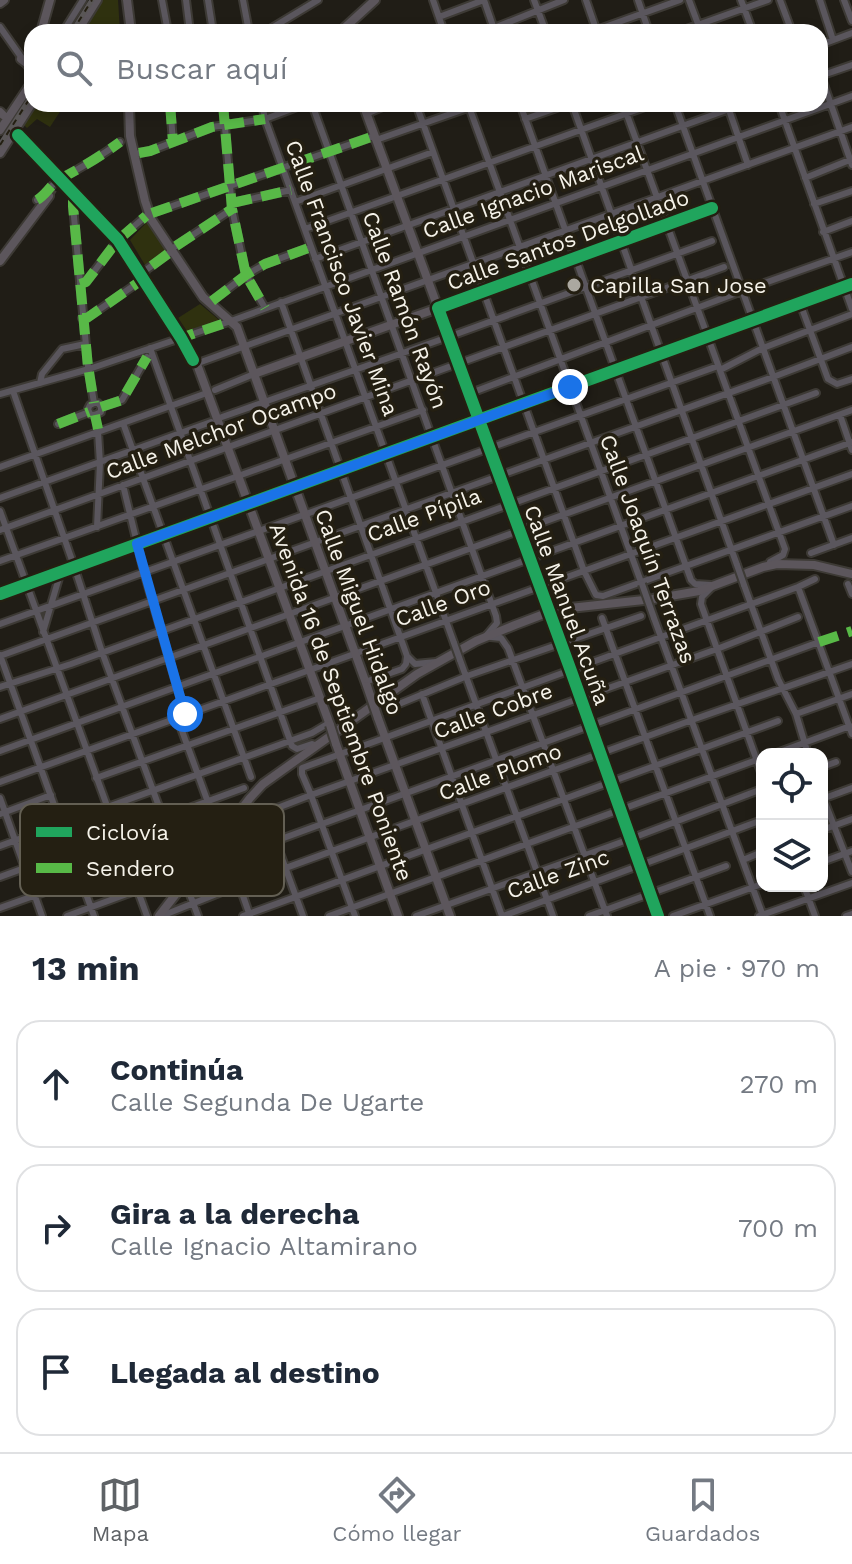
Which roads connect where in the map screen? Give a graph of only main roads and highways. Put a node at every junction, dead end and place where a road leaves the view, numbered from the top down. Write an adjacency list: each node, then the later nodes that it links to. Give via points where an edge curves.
1 (50, 0): 5 (main road)
2 (97, 0): 6 (main road)
3 (127, 0): 7 (main road)
4 (375, 0): 8 (main road)
5 (44, 24)
6 (82, 24)
7 (130, 24)
8 (349, 24)
9 (21, 59): 10 (main road)
10 (24, 61)
11 (24, 94): 15 (main road)
12 (26, 112): 16 (main road)
13 (129, 112): 21 (main road, Calle Miguel Hidalgo, via 130,136 151,219 203,297 237,327)
14 (365, 112): 19 (main road, Calle Manuel Acuña)
15 (0, 130)
16 (0, 153)
17 (49, 196): 18 (main road)
18 (0, 261)
19 (438, 308): 21 (main road, Calle Santos Delgollado)
20 (197, 363): 26 (main road, Avenida 16 de Septiembre Poniente, bridge)
21 (254, 374): 27 (main road, Calle Miguel Hidalgo, bridge)
22 (852, 574): 23 (main road, via 799,564 769,566 688,593 555,611 486,636 417,674 263,784)
23 (246, 804)
24 (176, 896): 25 (main road)
25 (160, 915)
26 (398, 916)
27 (450, 916)

